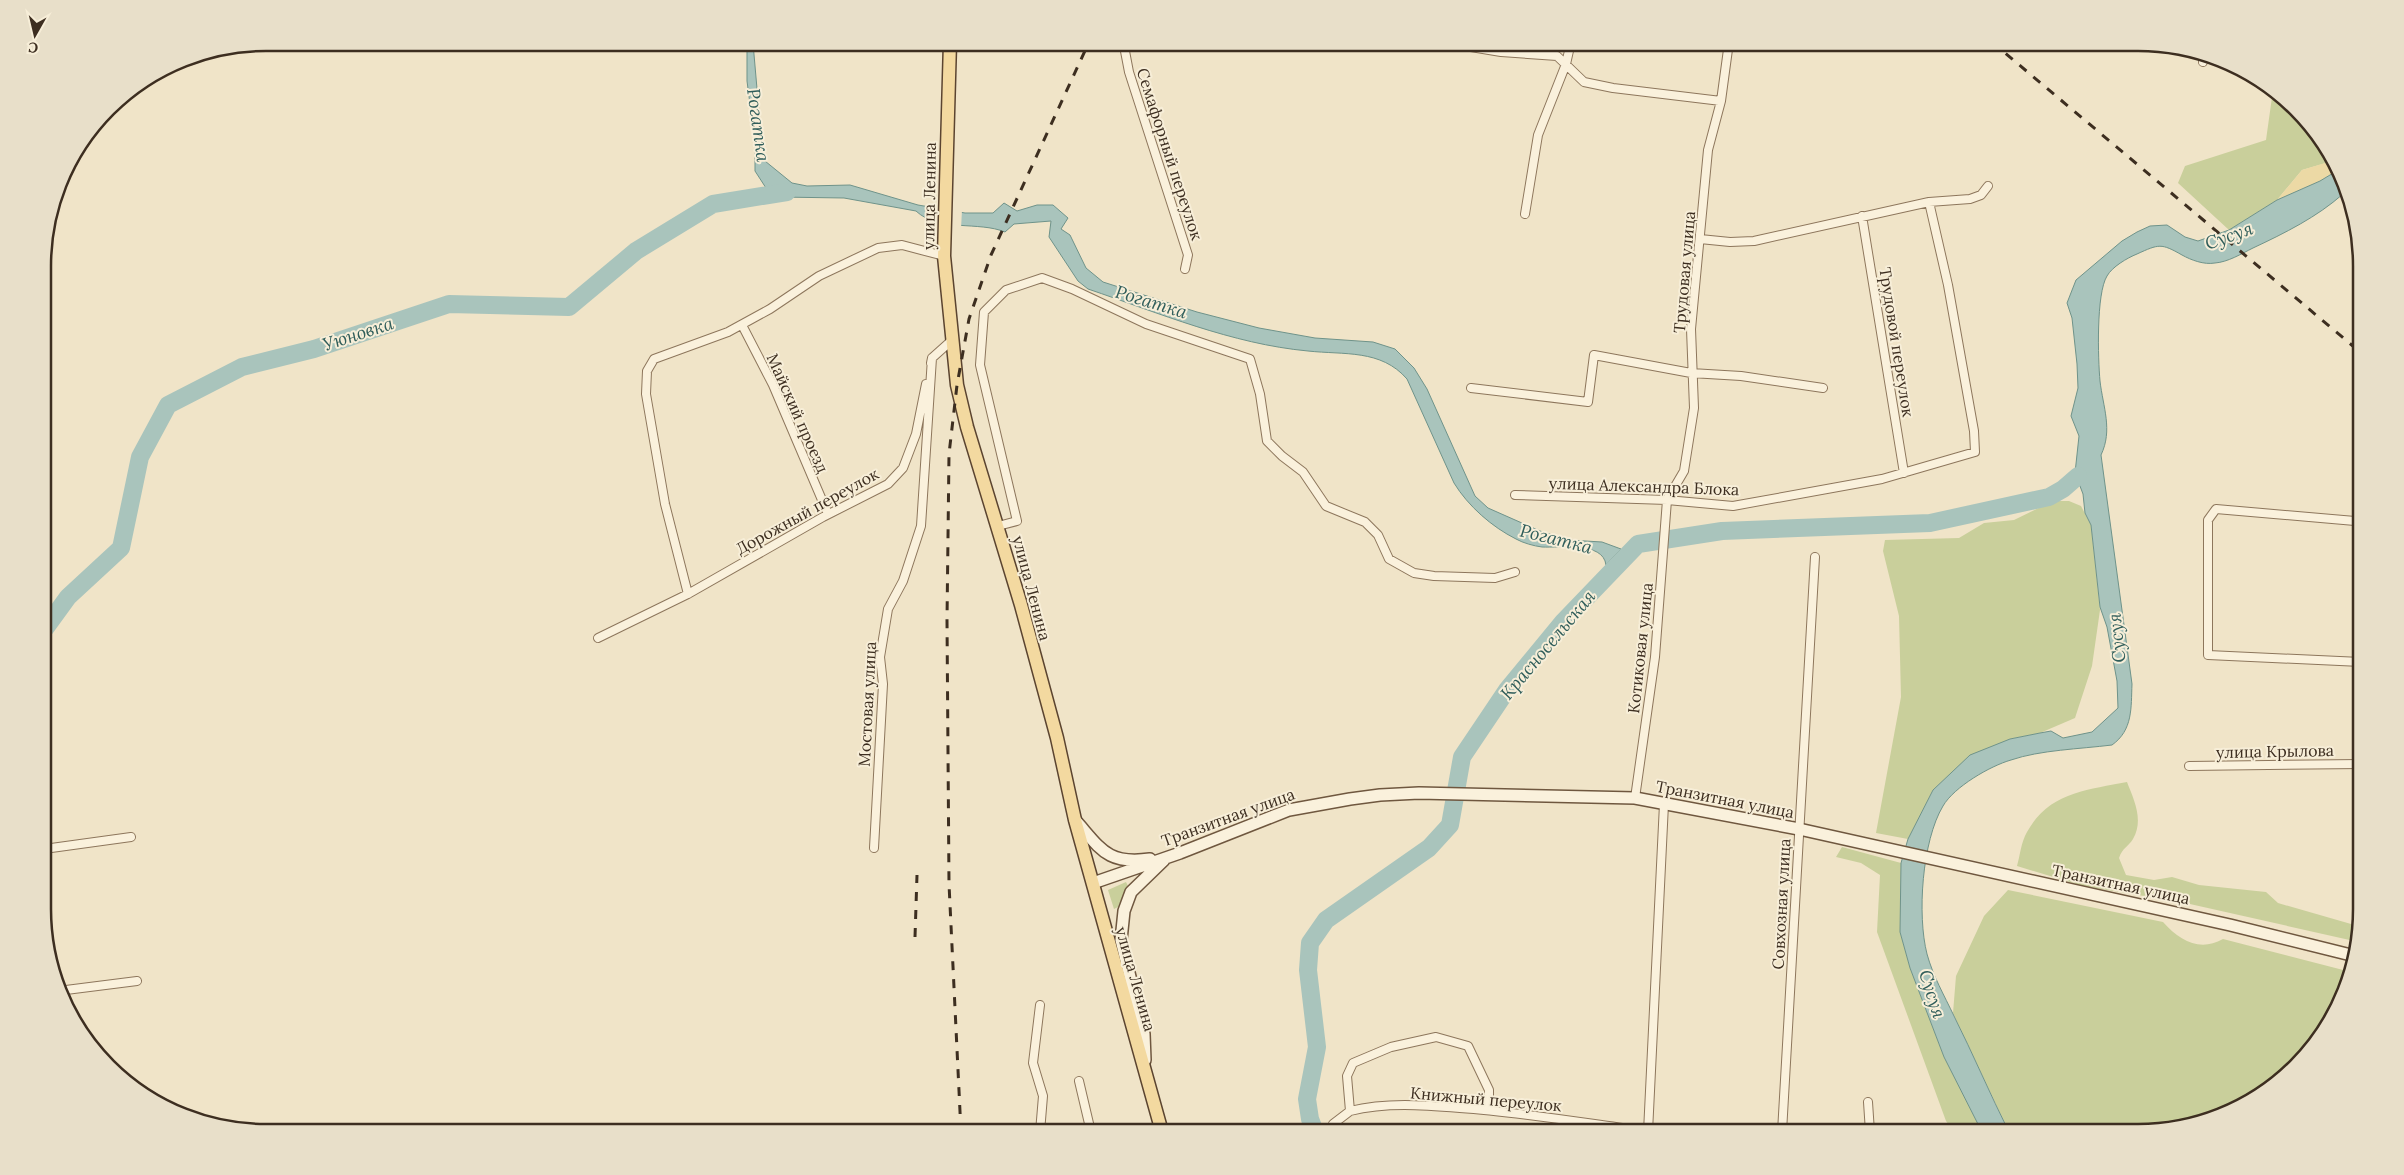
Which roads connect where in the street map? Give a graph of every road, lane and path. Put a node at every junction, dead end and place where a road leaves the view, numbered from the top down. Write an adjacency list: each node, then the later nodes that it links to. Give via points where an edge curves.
1 (950, 51): 13 (main road, улица Ленина)
2 (1128, 51): 14 (street, Семафорный переулок, via 1129,72 1188,256)
3 (1495, 51): 6 (street, via 1557,56)
4 (1569, 51): 6 (street)
5 (1727, 51): 7 (street, Трудовая улица)
6 (1566, 64): 7 (street, via 1584,82); 10 (street, via 1538,135)
7 (1721, 101): 12 (street, Трудовая улица, via 1708,150)
8 (1988, 186): 9 (street, via 1980,195 1970,199)
9 (1928, 202): 11 (street); 21 (street, улица Александра Блока, via 1948,285 1975,452)
10 (1525, 214)
11 (1862, 216): 12 (street, via 1754,241); 21 (street, Трудовой переулок)
12 (1700, 240): 18 (street, Трудовая улица, via 1690,330)
13 (944, 256): 15 (street, via 902,245 878,248 819,276); 16 (main road, улица Ленина)
14 (1185, 269)
15 (742, 324): 24 (street, Майский проезд, via 773,386); 29 (street, via 654,359 647,371 646,394 665,504)
16 (951, 341): 17 (street); 26 (main road, улица Ленина, via 967,427)
17 (932, 358): 24 (street, Дорожный переулок, via 916,434 903,468 888,484); 40 (street, Мостовая улица, via 920,526 903,580 888,609 880,657 883,684)
18 (1691, 373): 19 (street, via 1594,355 1588,402); 20 (street, via 1741,376); 23 (street, Трудовая улица, via 1694,408 1684,471)
19 (1471, 388)
20 (1823, 388)
21 (1904, 472): 23 (street, улица Александра Блока, via 1882,479 1733,506)
22 (1515, 495): 23 (street, улица Александра Блока)
23 (1667, 500): 34 (street, Котиковая улица, via 1655,657)
24 (828, 514): 29 (street, Дорожный переулок)
25 (2353, 521): 31 (street, via 2216,509 2208,520 2208,655)
26 (998, 526): 28 (street, via 1017,521 980,365 984,312 1006,290 1042,278 1146,324 1250,360 1260,394 1267,440 1303,472 1326,506 1365,522 1378,535 1389,559 1414,573 1434,576 1495,578); 36 (main road, улица Ленина, via 1057,738)
27 (1815, 557): 37 (street, Совхозная улица)
28 (1515, 572)
29 (688, 594): 30 (street, Дорожный переулок)
30 (598, 638)
31 (2353, 662)
32 (2353, 764): 33 (street, улица Крылова)
33 (2189, 766)
34 (1635, 798): 35 (main road, Транзитная улица); 41 (main road, Транзитная улица, via 1380,795 1290,810)
35 (1664, 804): 37 (main road, Транзитная улица); 57 (street)
36 (1075, 820): 41 (main road, via 1105,854 1120,860); 42 (main road, улица Ленина)
37 (1799, 829): 43 (main road, Транзитная улица); 58 (street, Совхозная улица)
38 (131, 837): 39 (street)
39 (51, 848)
40 (874, 848)
41 (1167, 857): 42 (main road, Транзитная улица); 47 (main road, via 1131,892 1124,911 1120,940 1144,1034)
42 (1093, 883): 47 (main road, улица Ленина)
43 (2348, 954)
44 (137, 981): 45 (street)
45 (68, 990)
46 (1040, 1005): 52 (street, via 1034,1063 1043,1096)
47 (1146, 1073): 54 (main road, улица Ленина)
48 (1079, 1081): 53 (street)
49 (1868, 1102): 59 (street)
50 (1489, 1110): 51 (street, Книжный переулок, via 1411,1104); 51 (street, via 1489,1090 1468,1046 1436,1038 1391,1047 1353,1063 1347,1076); 56 (street, Книжный переулок)
51 (1350, 1111): 55 (street)
52 (1041, 1124)
53 (1089, 1124)
54 (1160, 1124)
55 (1333, 1124)
56 (1593, 1124)
57 (1648, 1124)
58 (1782, 1124)
59 (1869, 1124)

